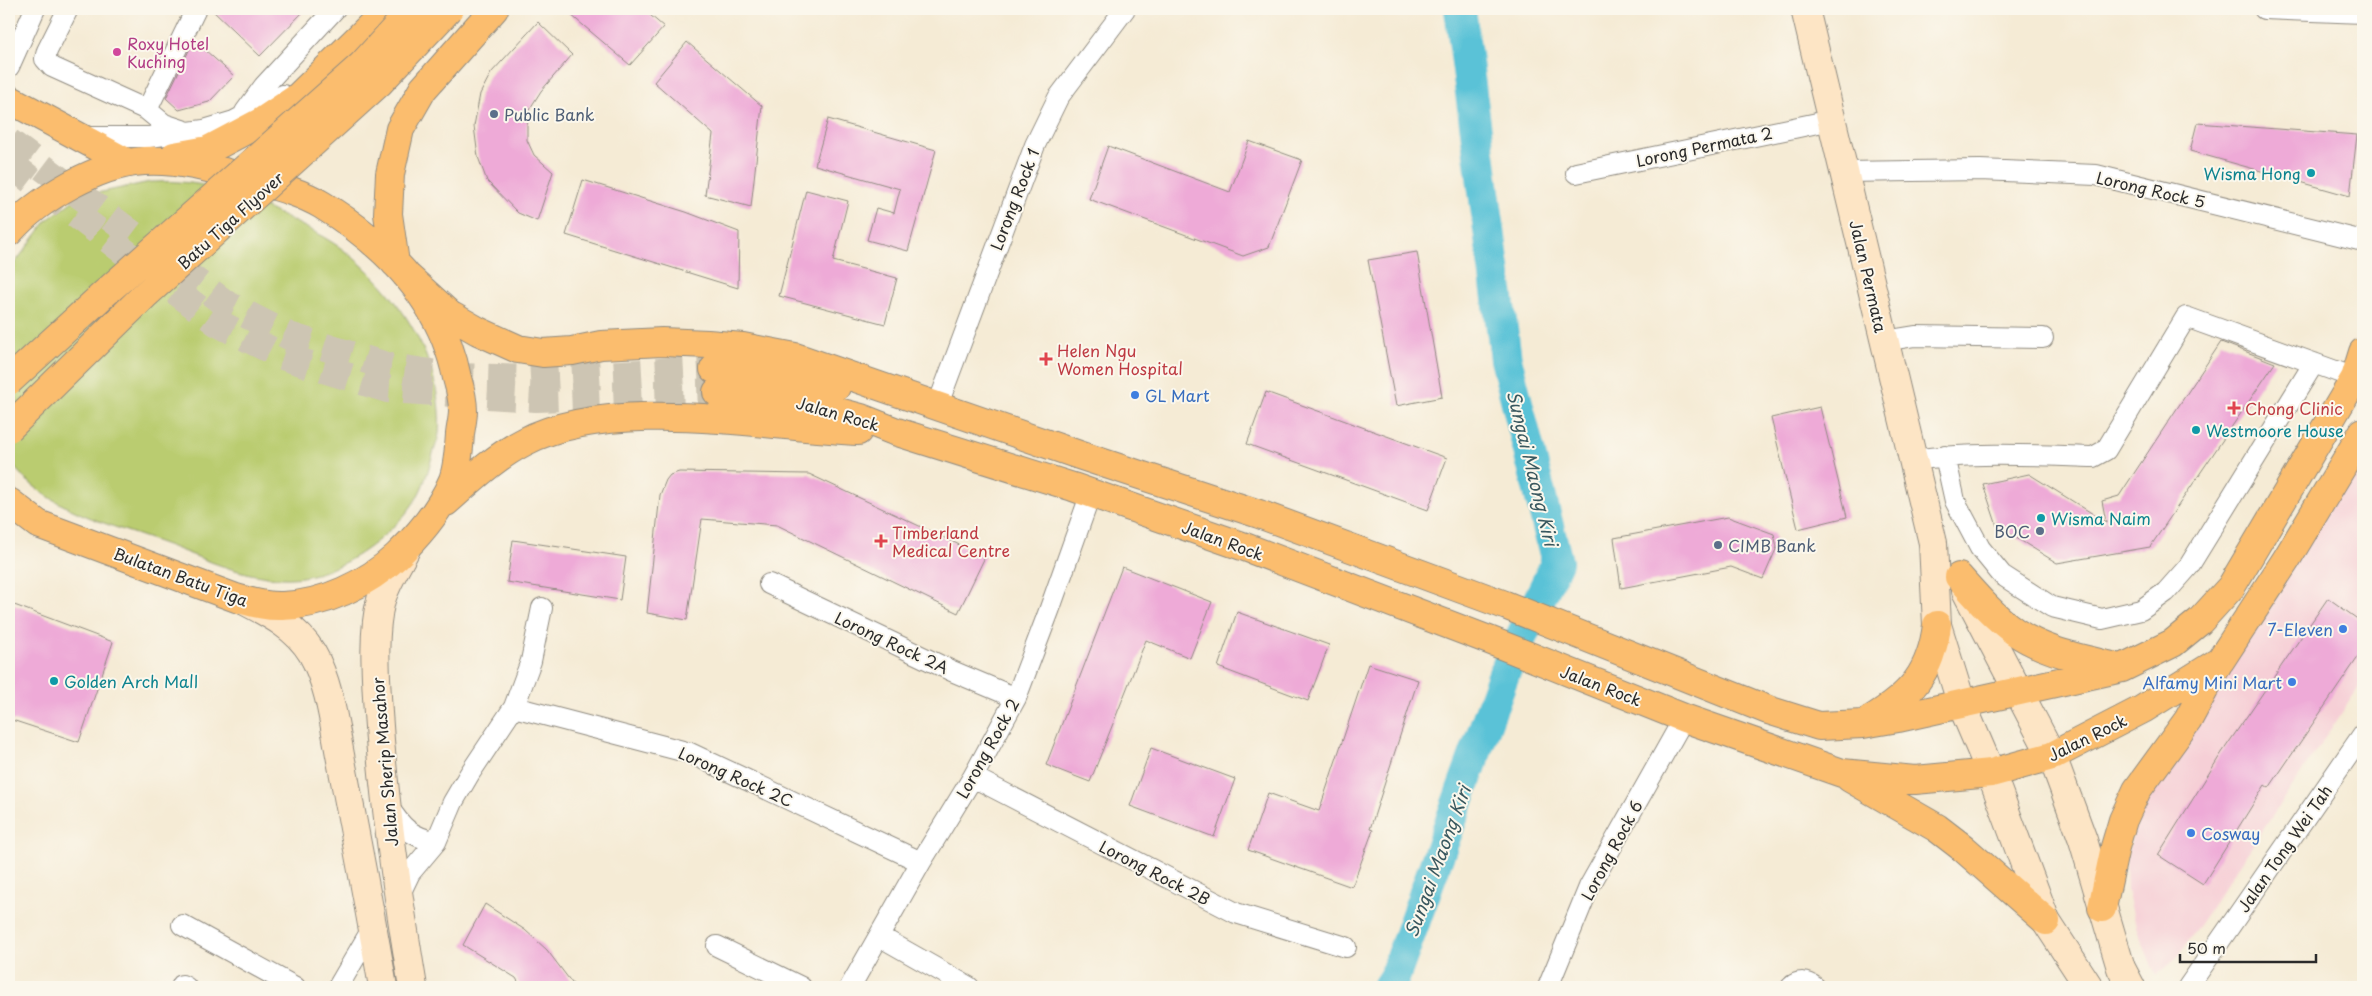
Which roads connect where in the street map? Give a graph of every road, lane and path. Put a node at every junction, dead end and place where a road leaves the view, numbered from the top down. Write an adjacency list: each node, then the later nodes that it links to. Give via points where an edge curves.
1 (35, 9): 13 (street)
2 (68, 9): 16 (street, via 45,59 52,67)
3 (196, 9): 16 (street)
4 (335, 9): 17 (street, via 264,86)
5 (388, 9): 14 (main road)
6 (413, 9): 32 (main road, Batu Tiga Flyover, bridge, via 362,65)
7 (449, 9): 34 (main road, Batu Tiga Flyover, bridge, via 379,83 144,296)
8 (494, 9): 26 (main road, via 423,89 400,130 390,174 388,214)
9 (1125, 9): 33 (street, Lorong Rock 1, via 1058,98 1035,145)
10 (1805, 9): 18 (main road, Jalan Permata)
11 (2264, 9): 12 (street)
12 (2363, 13)
13 (9, 67)
14 (316, 79): 17 (street); 21 (main road, via 297,98 261,122 208,150)
15 (9, 99): 20 (main road)
16 (147, 110): 19 (street, via 164,124)
17 (244, 114): 19 (street, via 220,126)
18 (1832, 120): 22 (main road, Jalan Permata); 23 (street, Lorong Permata 2)
19 (185, 131): 20 (street, via 148,137)
20 (76, 137): 21 (main road)
21 (137, 162): 24 (main road, Bulatan Batu Tiga, via 75,183 30,211); 26 (main road, Bulatan Batu Tiga, via 184,163 301,196 320,204 347,223)
22 (1844, 172): 25 (street, Lorong Rock 5, via 1980,170 2096,175); 28 (main road, Jalan Permata)
23 (1576, 173)
24 (9, 232)
25 (2363, 241)
26 (400, 269): 33 (main road, Jalan Rock, via 450,315 518,349 544,353 601,345 662,342 743,347 795,357); 41 (main road, Bulatan Batu Tiga, via 434,310 443,330 455,367 463,410 453,480)
27 (2043, 338): 28 (street, via 1915,336)
28 (1884, 341): 38 (main road, Jalan Permata)
29 (2363, 352): 31 (main road, Jalan Rock)
30 (2314, 363): 31 (street); 37 (street, via 2186,317 2100,455); 37 (street, via 2189,566 2166,592 2141,610 2126,614 2102,620 2052,607 2002,575 1980,548 1955,501)
31 (2355, 378): 52 (main road, Jalan Rock, via 2231,587 2200,621 2174,642)
32 (9, 381)
33 (937, 407): 35 (main road, Jalan Rock, via 760,373 716,381 861,418); 58 (main road, Jalan Rock, via 1259,514 1506,604 1768,710 1819,726)
34 (9, 428)
35 (894, 431): 39 (main road, Jalan Rock); 41 (main road, via 672,417 572,424 525,441 483,468)
36 (2363, 432): 51 (main road, Jalan Rock)
37 (1946, 456): 38 (street)
38 (1913, 460): 45 (main road, Jalan Permata)
39 (1091, 494): 54 (street, Lorong Rock 2); 57 (main road, Jalan Rock, via 1245,547)
40 (9, 502): 43 (main road, Bulatan Batu Tiga, via 38,524)
41 (434, 513): 44 (main road, Bulatan Batu Tiga)
42 (9, 527): 43 (main road)
43 (78, 540): 48 (main road, Bulatan Batu Tiga)
44 (410, 543): 48 (main road, Bulatan Batu Tiga, via 374,574 326,597 281,606); 64 (main road, Jalan Sherip Masahor, via 389,578 381,602 375,659)
45 (1933, 543): 46 (main road); 50 (main road)
46 (1959, 577): 52 (main road, via 1986,608 2015,631 2062,654); 53 (main road)
47 (769, 584): 54 (street, Lorong Rock 2A)
48 (246, 601): 71 (main road, Jalan Sherip Masahor, via 281,620 312,653 332,711)
49 (542, 608): 56 (street, via 531,661)
50 (1937, 625): 55 (main road); 58 (main road, via 1934,650 1922,674 1892,706)
51 (2220, 661): 60 (main road, Jalan Rock, via 2143,709); 68 (main road, via 2188,720 2137,790 2114,847)
52 (2122, 668): 53 (main road, Jalan Rock)
53 (2019, 690): 55 (main road, Jalan Rock); 60 (main road)
54 (1016, 698): 63 (street, Lorong Rock 2)
55 (1962, 705): 58 (main road, Jalan Rock); 62 (main road)
56 (514, 707): 65 (street, via 452,802); 66 (street, Lorong Rock 2C, via 690,753)
57 (1684, 718): 61 (main road, Jalan Rock); 82 (street, Lorong Rock 6, via 1589,887)
58 (1863, 724)
59 (2363, 734): 87 (street, Jalan Tong Wei Tah)
60 (2052, 756): 62 (main road, Jalan Rock); 68 (main road, via 2083,840)
61 (1842, 773): 62 (main road, Jalan Rock, via 1915,780); 69 (main road, via 1937,828)
62 (1991, 773): 69 (main road)
63 (973, 777): 66 (street, Lorong Rock 2); 74 (street, Lorong Rock 2B, via 1236,913)
64 (387, 804): 65 (street, via 406,830 420,839); 67 (main road, Jalan Sherip Masahor)
65 (436, 842): 67 (street, via 410,873)
66 (921, 862): 72 (street, Lorong Rock 2)
67 (398, 898): 78 (main road, Jalan Sherip Masahor)
68 (2102, 908): 86 (main road, via 2121,968)
69 (2046, 921): 85 (main road)
70 (182, 926): 75 (street)
71 (373, 927): 76 (street); 77 (main road, Jalan Sherip Masahor)
72 (880, 936): 80 (street, Lorong Rock 2); 81 (street)
73 (717, 946): 79 (street)
74 (1346, 947)
75 (295, 987)
76 (338, 987)
77 (383, 987)
78 (412, 987)
79 (801, 987)
80 (850, 987)
81 (969, 987)
82 (1548, 987)
83 (1791, 987): 84 (street, via 1803,982)
84 (1815, 987)
85 (2089, 987)
86 (2132, 987)
87 (2188, 987)

